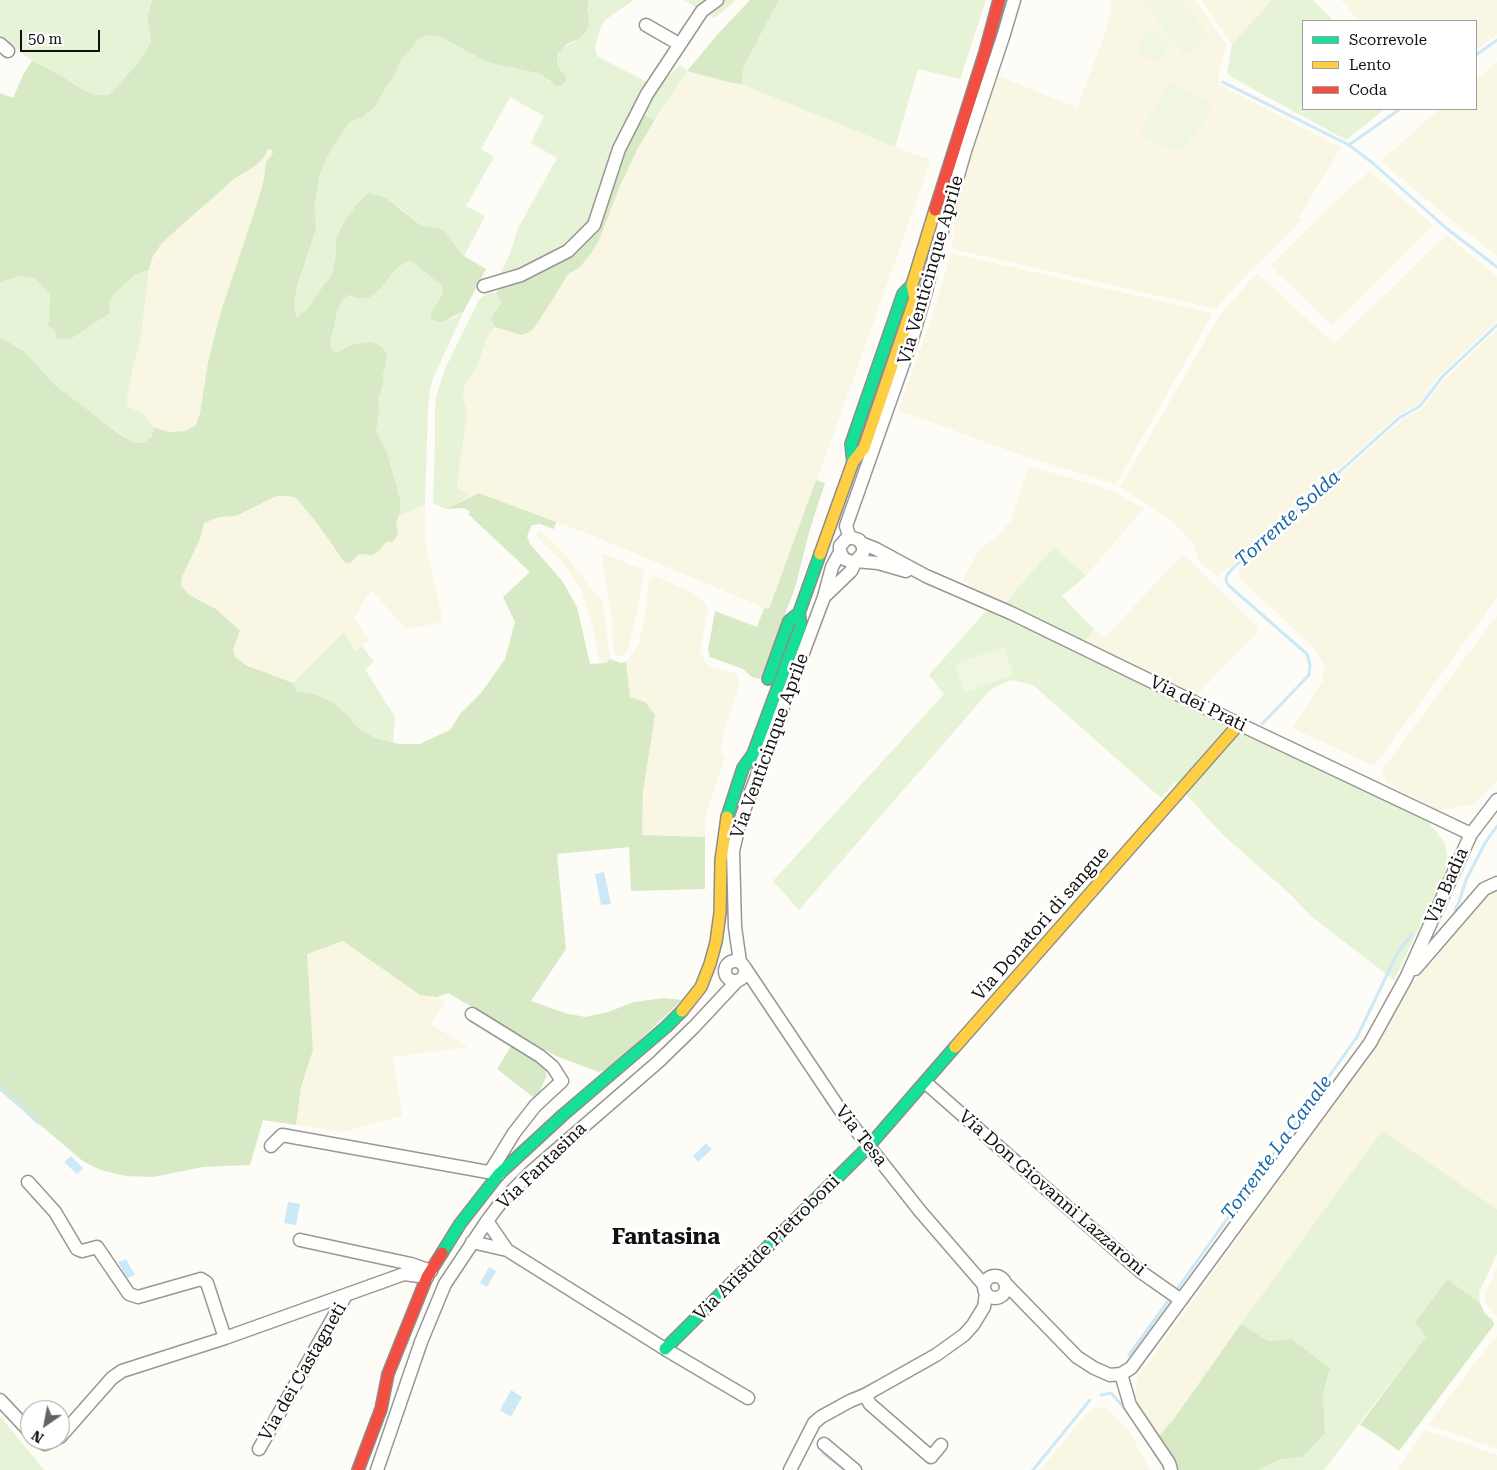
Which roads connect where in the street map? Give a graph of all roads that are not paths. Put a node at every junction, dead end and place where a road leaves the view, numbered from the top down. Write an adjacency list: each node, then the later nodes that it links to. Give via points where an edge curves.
1 (717, 0): 5 (street, via 702,11)
2 (999, 0): 7 (street, Via Venticinque Aprile, via 912,285 915,298 864,448 853,462)
3 (1014, 0): 8 (street, Via Venticinque Aprile, via 958,175 913,336 846,526)
4 (646, 25): 5 (street)
5 (679, 44): 6 (street, via 647,94 618,149 594,225 568,251 521,275)
6 (484, 286)
7 (830, 529): 8 (street, Via dei Prati); 9 (street, Via Venticinque Aprile)
8 (853, 540): 10 (street, via 841,543); 11 (street, via 863,553); 12 (street, Via dei Prati, via 876,548)
9 (824, 547): 10 (street, Via dei Prati); 14 (street, Via Venticinque Aprile)
10 (840, 551): 11 (street, Via dei Prati, via 848,561); 13 (street, Via Venticinque Aprile)
11 (856, 561): 12 (street, Via dei Prati); 13 (street, Via Venticinque Aprile, via 851,571)
12 (926, 576): 15 (street, Via dei Prati, via 1011,613)
13 (824, 597): 20 (street, Via Venticinque Aprile, via 740,821 733,851)
14 (799, 614): 16 (street, Via Venticinque Aprile, via 801,625 753,754); 16 (street, Via Venticinque Aprile, via 789,621 743,750)
15 (1239, 724): 18 (street, Via dei Prati); 26 (street, Via Donatori di sangue)
16 (743, 768): 29 (street, Via Venticinque Aprile, via 724,832 716,942 701,987 666,1027)
17 (1497, 800): 18 (street, Via Badia)
18 (1470, 834): 23 (street, Via Badia)
19 (1497, 883): 23 (street, via 1484,890)
20 (735, 927): 21 (street, Via Venticinque Aprile); 22 (street, Via Venticinque Aprile)
21 (726, 969): 22 (street, via 729,979); 22 (street, via 733,961); 24 (street, Via Fantasina)
22 (741, 973): 24 (street, Via Fantasina); 28 (street, Via Tesa, via 764,998 841,1111)
23 (1406, 978): 38 (street, via 1370,1043)
24 (712, 1008): 31 (street, Via Fantasina, via 658,1062 531,1172)
25 (472, 1014): 29 (street, via 540,1056 562,1081 514,1133)
26 (926, 1083): 28 (street, Via Donatori di sangue); 38 (street, Via Don Giovanni Lazzaroni, via 1141,1272)
27 (271, 1146): 29 (street, Via Fantasina, via 282,1135)
28 (869, 1146): 36 (street, Via Tesa, via 930,1223); 40 (street, Via Aristide Pietroboni)
29 (494, 1173): 35 (street, Via Fantasina)
30 (28, 1182): 39 (street, via 55,1212 77,1249 97,1247 129,1294 138,1297 201,1279 207,1283)
31 (487, 1221): 33 (street, Via Fantasina); 34 (street)
32 (300, 1240): 35 (street, via 411,1264)
33 (472, 1242): 34 (street); 53 (street, Via Fantasina, via 446,1284 421,1342)
34 (507, 1250): 40 (street)
35 (429, 1274): 37 (street, Via dei Castagneti, via 404,1274); 41 (street, Via Fantasina)
36 (994, 1288): 42 (street, Via Tesa, via 1018,1298 1077,1356 1094,1368 1110,1375); 43 (street, via 964,1335 936,1355)
37 (346, 1295): 39 (street, Via dei Castagneti); 51 (street, Via dei Castagneti)
38 (1180, 1299): 42 (street, via 1131,1368)
39 (224, 1338): 48 (street, Via dei Castagneti, via 122,1371)
40 (666, 1349): 44 (street)
41 (388, 1374): 46 (street, Via Fantasina); 52 (street, Via Fantasina, via 381,1409)
42 (1121, 1374): 56 (street, via 1130,1405)
43 (865, 1395): 50 (street, via 870,1404 931,1457); 54 (street, via 814,1423)
44 (748, 1398)
45 (0, 1400): 47 (street)
46 (370, 1403)
47 (20, 1421)
48 (70, 1426)
49 (824, 1444): 55 (street)
50 (941, 1445)
51 (259, 1449)
52 (358, 1470)
53 (377, 1470)
54 (790, 1470)
55 (855, 1470)
56 (1172, 1470)

